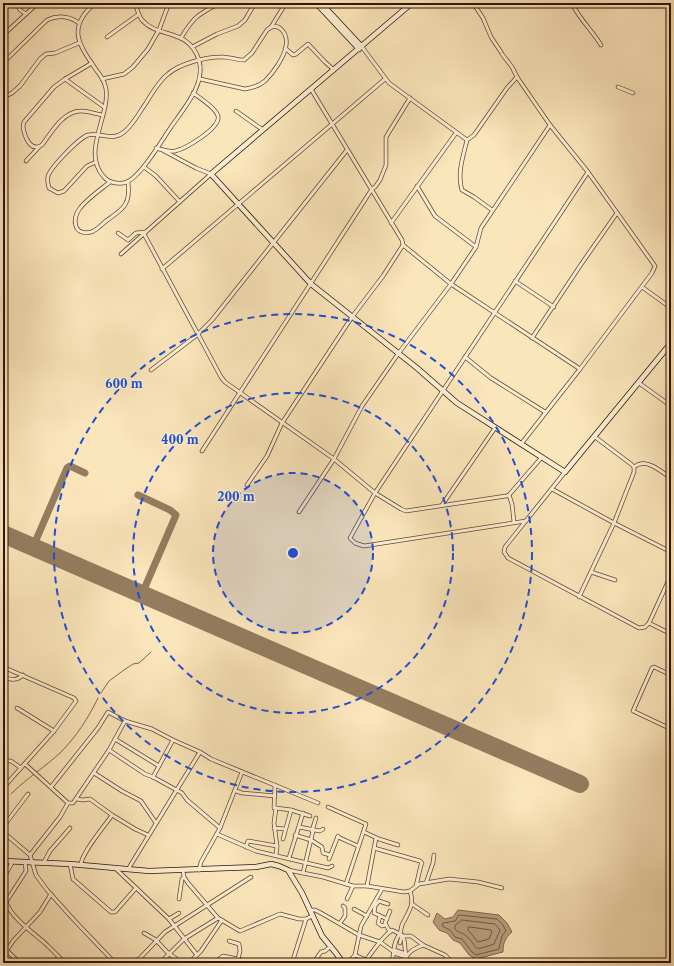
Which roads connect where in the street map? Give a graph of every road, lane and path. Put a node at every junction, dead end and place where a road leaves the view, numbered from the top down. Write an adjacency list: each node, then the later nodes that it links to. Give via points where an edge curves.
1 (16, 3): 16 (street)
2 (38, 3): 16 (street)
3 (94, 3): 18 (street)
4 (135, 3): 15 (street)
5 (140, 3): 15 (street)
6 (169, 3): 20 (street)
7 (220, 3): 23 (street, via 200,13)
8 (255, 3): 28 (street, via 245,20 238,26)
9 (286, 3): 19 (street)
10 (316, 3): 24 (street)
11 (321, 3): 24 (street)
12 (412, 3): 26 (street)
13 (473, 3): 36 (street)
14 (572, 3): 27 (street)
15 (137, 8): 17 (street)
16 (26, 14): 21 (street)
17 (139, 14): 20 (street, via 149,26); 22 (street)
18 (79, 23): 25 (street); 33 (street, via 65,17 47,20)
19 (270, 27): 29 (street, via 276,26 282,30 286,40); 32 (street, via 246,59 219,57)
20 (159, 30): 23 (street); 38 (street, via 148,49 128,72)
21 (3, 34)
22 (107, 37)
23 (181, 38): 28 (street)
24 (355, 42): 26 (street); 30 (street); 31 (street)
25 (79, 43): 34 (street); 45 (street, via 46,54 20,86 8,95)
26 (366, 43): 30 (street)
27 (601, 45)
28 (192, 47): 32 (street)
29 (285, 48): 35 (street, via 296,54 308,44); 39 (street, via 274,70 264,81 251,88)
30 (360, 48): 31 (street); 40 (street)
31 (353, 54): 35 (street)
32 (199, 61): 39 (street); 54 (street, via 167,74 124,132 114,137)
33 (3, 63)
34 (92, 63): 37 (street); 38 (street)
35 (334, 70): 42 (street)
36 (517, 77): 51 (street); 55 (street, via 474,135)
37 (65, 79): 47 (street); 56 (street, via 54,87 24,122 27,140 31,145)
38 (102, 79): 47 (street, via 106,90)
39 (200, 79): 43 (street)
40 (385, 79): 46 (street); 50 (street)
41 (618, 88): 44 (street)
42 (311, 89): 50 (street); 52 (street)
43 (193, 93): 57 (street); 59 (street, via 218,114 218,122 185,147 175,151)
44 (634, 93)
45 (3, 94)
46 (410, 98): 53 (street); 68 (street, via 386,137 386,165 376,187)
47 (104, 107): 49 (street)
48 (236, 111): 52 (street)
49 (102, 115): 54 (street); 56 (street, via 80,111 68,115)
50 (332, 123): 58 (street); 70 (street)
51 (550, 124): 63 (street); 71 (street)
52 (263, 130): 64 (street)
53 (456, 133): 55 (street); 67 (street)
54 (98, 135): 61 (street, via 94,157); 61 (street, via 87,135 76,142 50,172 49,188 58,193 64,191 87,166)
55 (467, 140): 71 (street, via 459,178 462,190)
56 (39, 147): 60 (street)
57 (156, 148): 59 (street); 62 (street)
58 (347, 150): 68 (street); 76 (street)
59 (164, 151): 64 (street)
60 (26, 162)
61 (96, 162): 65 (street)
62 (144, 167): 66 (street); 69 (street)
63 (588, 172): 72 (street); 81 (street)
64 (211, 174): 69 (street); 70 (street)
65 (110, 182): 66 (street); 66 (street, via 79,210 75,222 79,230 96,230 123,208 128,199)
66 (128, 182)
67 (417, 186): 73 (street); 78 (street, via 435,216)
68 (372, 189): 73 (street); 82 (street)
69 (180, 202): 75 (street)
70 (238, 204): 76 (street); 80 (street)
71 (492, 210): 78 (street, via 481,228)
72 (617, 213): 84 (street, via 654,266); 85 (street)
73 (391, 222): 77 (street)
74 (118, 233): 75 (street, via 128,240 136,233)
75 (145, 233): 79 (street); 80 (street)
76 (274, 243): 82 (street); 89 (street)
77 (403, 246): 83 (street); 88 (street)
78 (476, 247): 83 (street)
79 (121, 254)
80 (162, 269): 89 (street)
81 (515, 281): 85 (street); 87 (street)
82 (311, 284): 88 (street); 98 (street)
83 (451, 284): 87 (street); 92 (street)
84 (642, 287): 86 (street); 94 (street)
85 (554, 307): 90 (street)
86 (671, 308)
87 (493, 313): 90 (street); 93 (street)
88 (352, 317): 92 (street); 101 (street)
89 (197, 335): 95 (street); 98 (street, via 221,377)
90 (532, 338): 94 (street)
91 (671, 343): 96 (street)
92 (398, 354): 97 (street); 107 (street, via 362,406)
93 (465, 357): 97 (street); 100 (street, via 491,378)
94 (580, 369): 100 (street)
95 (151, 370)
96 (639, 383): 99 (street); 103 (street)
97 (443, 390): 102 (street); 113 (street)
98 (240, 393): 101 (street); 105 (street)
99 (671, 406)
100 (545, 412): 104 (street)
101 (282, 423): 107 (street); 111 (street, via 267,456)
102 (495, 428): 104 (street); 115 (street)
103 (595, 437): 108 (street); 109 (street)
104 (520, 444): 106 (street)
105 (202, 451)
106 (542, 457): 109 (street); 114 (street)
107 (334, 459): 113 (street); 116 (street)
108 (634, 467): 110 (street, via 640,464 652,466); 119 (street, via 633,476)
109 (565, 472): 112 (street)
110 (671, 478)
111 (247, 485)
112 (552, 489): 117 (street); 119 (street)
113 (375, 493): 115 (street, via 406,511); 118 (street, via 350,538 364,546)
114 (509, 494): 115 (street); 118 (street)
115 (442, 505)
116 (300, 512)
117 (526, 521): 118 (street); 126 (street, via 505,547 504,552 508,558)
118 (514, 522)
119 (614, 523): 120 (street); 121 (street)
120 (671, 552)
121 (591, 572): 123 (street); 126 (street)
122 (671, 575): 124 (street)
123 (615, 580)
124 (667, 586): 125 (street); 127 (street)
125 (671, 588)
126 (579, 597): 127 (street, via 639,628)
127 (649, 623): 128 (street)
128 (669, 633)
129 (3, 667): 130 (street)
130 (23, 675): 132 (street, via 13,680); 136 (street, via 75,699 76,702)
131 (671, 675): 135 (street, via 652,668 633,711)
132 (3, 677)
133 (17, 708): 136 (street)
134 (125, 721): 137 (street); 138 (street, via 152,729); 149 (street, via 108,712 96,732)
135 (671, 729)
136 (54, 731): 141 (street)
137 (115, 740): 139 (street); 143 (street)
138 (173, 740): 140 (street); 143 (street)
139 (109, 750): 146 (street); 147 (street)
140 (200, 752): 145 (street); 151 (street)
141 (24, 764): 144 (street); 149 (street)
142 (3, 766): 144 (street, via 7,761 11,761)
143 (159, 766): 147 (street)
144 (21, 768): 150 (street)
145 (242, 772): 148 (street); 152 (street)
146 (94, 773): 155 (street); 165 (street, via 141,801)
147 (153, 777): 151 (street)
148 (275, 784): 154 (street); 157 (street)
149 (51, 787): 156 (street)
150 (3, 788)
151 (176, 790): 165 (street); 169 (street)
152 (236, 791): 154 (street); 169 (street)
153 (28, 794): 166 (street)
154 (275, 796): 159 (street)
155 (77, 799): 156 (street, via 73,803); 161 (street, via 90,799)
156 (68, 803): 187 (street)
157 (318, 803)
158 (328, 807): 175 (street, via 366,824)
159 (276, 808): 160 (street); 170 (street)
160 (291, 810): 162 (street); 171 (street)
161 (112, 814): 177 (street); 198 (street, via 81,860)
162 (303, 814): 163 (street); 167 (street)
163 (310, 816)
164 (316, 818): 173 (street)
165 (156, 823): 177 (street)
166 (3, 827)
167 (299, 827): 173 (street); 178 (street)
168 (70, 828): 195 (street)
169 (220, 828): 176 (street)
170 (274, 828): 171 (street); 183 (street)
171 (285, 829): 180 (street)
172 (324, 829): 173 (street)
173 (313, 831): 181 (street)
174 (3, 832): 187 (street)
175 (364, 832): 179 (street); 184 (street)
176 (217, 834): 185 (street); 202 (street)
177 (148, 835): 201 (street)
178 (295, 835): 181 (street); 190 (street)
179 (376, 838): 182 (street); 186 (street)
180 (283, 839)
181 (311, 840): 184 (street, via 322,847 323,852 329,857 338,836); 196 (street)
182 (398, 845)
183 (277, 846): 185 (street, via 248,841); 188 (street)
184 (358, 846): 210 (street)
185 (246, 847): 188 (street)
186 (374, 848): 212 (street); 213 (street, via 420,861 422,863)
187 (30, 855): 194 (street)
188 (276, 855): 190 (street)
189 (434, 855): 209 (street)
190 (289, 858): 196 (street)
191 (3, 861): 192 (street)
192 (13, 861): 193 (street); 208 (street)
193 (25, 862): 194 (street); 243 (street, via 26,871 6,902)
194 (32, 862): 195 (street); 218 (street, via 36,875)
195 (44, 862): 197 (street)
196 (306, 862): 199 (street, via 328,868); 205 (street)
197 (70, 864): 198 (street); 214 (street, via 73,879 111,912 115,912)
198 (81, 865): 200 (street)
199 (332, 866)
200 (115, 868): 201 (street); 214 (street)
201 (129, 869): 204 (street, via 149,872)
202 (199, 870): 203 (street, via 271,864); 204 (street)
203 (288, 870): 205 (street); 226 (street)
204 (183, 871): 206 (street)
205 (303, 873): 210 (street)
206 (184, 877): 219 (street); 223 (street)
207 (251, 877): 223 (street)
208 (3, 879)
209 (426, 882): 213 (street); 215 (street, via 449,879)
210 (346, 884): 211 (street)
211 (353, 886): 212 (street); 220 (street)
212 (367, 886): 216 (street)
213 (416, 886): 217 (street)
214 (136, 888): 235 (street)
215 (502, 888)
216 (382, 889): 217 (street); 230 (street)
217 (410, 891): 222 (street)
218 (51, 894): 243 (street, via 40,912); 272 (street)
219 (179, 899)
220 (347, 899)
221 (388, 904): 231 (street, via 380,901 377,903 374,913)
222 (412, 904): 232 (street); 247 (street, via 401,927)
223 (208, 905): 233 (street); 242 (street)
224 (343, 906): 239 (street, via 344,916)
225 (354, 908): 230 (street)
226 (310, 910): 229 (street); 239 (street, via 315,910)
227 (390, 911): 234 (street)
228 (179, 913): 235 (street)
229 (312, 916): 236 (street); 254 (street, via 322,936)
230 (367, 916): 246 (street)
231 (380, 916): 234 (street); 241 (street, via 378,924)
232 (428, 916)
233 (218, 918): 237 (street); 238 (street)
234 (387, 918): 241 (street)
235 (169, 919): 242 (street)
236 (306, 919): 237 (street, via 280,914 240,931); 279 (street)
237 (222, 920): 240 (street)
238 (214, 921): 240 (street); 248 (street)
239 (340, 924): 246 (street)
240 (219, 925): 259 (street)
241 (385, 925): 244 (street)
242 (174, 926): 248 (street); 249 (street)
243 (26, 927): 256 (street); 262 (street)
244 (390, 932): 247 (street, via 392,930); 251 (street)
245 (144, 933): 249 (street)
246 (359, 935): 251 (street); 260 (street)
247 (402, 935): 252 (street); 253 (street, via 411,936); 257 (street, via 398,937); 261 (street)
248 (184, 939): 258 (street); 259 (street)
249 (156, 940): 258 (street); 265 (street)
250 (229, 941): 263 (street, via 238,944)
251 (380, 942): 257 (street); 267 (street)
252 (400, 943)
253 (423, 945): 261 (street); 283 (street, via 445,955)
254 (331, 946): 266 (street, via 321,952); 280 (street)
255 (3, 947): 256 (street)
256 (7, 950): 269 (street)
257 (394, 951): 261 (street); 268 (street)
258 (169, 954): 274 (street); 275 (street)
259 (197, 955): 276 (street)
260 (355, 955): 267 (street); 281 (street)
261 (406, 955): 282 (street)
262 (59, 957): 270 (street); 271 (street)
263 (238, 959): 277 (street, via 223,956); 278 (street)
264 (388, 959): 268 (street)
265 (138, 962): 273 (street)
266 (314, 962)
267 (366, 962)
268 (392, 962)
269 (20, 963)
270 (53, 963)
271 (65, 963)
272 (116, 963)
273 (133, 963)
274 (160, 963)
275 (182, 963)
276 (189, 963)
277 (214, 963)
278 (241, 963)
279 (292, 963)
280 (343, 963)
281 (348, 963)
282 (404, 963)
283 (452, 963)

